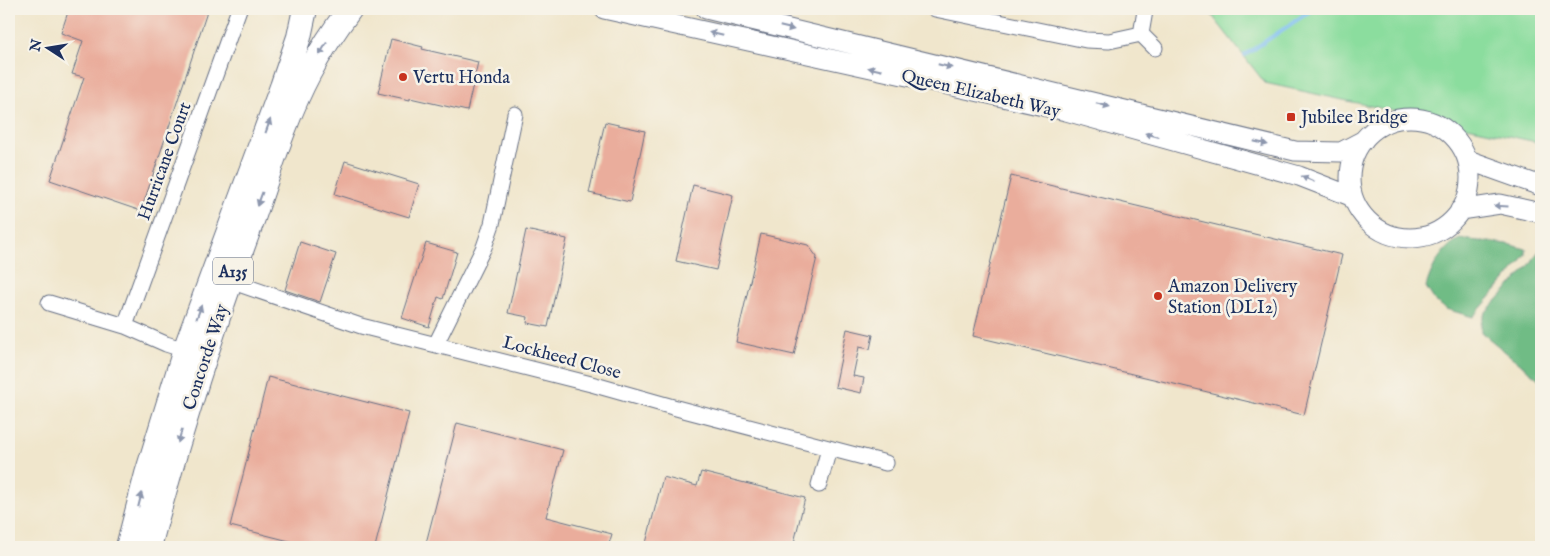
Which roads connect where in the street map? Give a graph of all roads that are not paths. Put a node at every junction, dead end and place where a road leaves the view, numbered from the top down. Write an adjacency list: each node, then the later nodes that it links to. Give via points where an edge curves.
1 (239, 9): 20 (street, Hurricane Court)
2 (305, 9): 22 (main road, Concorde Way / A135, one-way to 2, via 282,87)
3 (350, 9): 18 (main road, Concorde Way / A135, one-way to 18, via 309,73 289,117)
4 (604, 9): 15 (street, Queen Elizabeth Way, one-way to 4, via 1299,176 1066,111)
5 (706, 9): 12 (street, Queen Elizabeth Way, one-way to 12, via 1295,151 1341,152)
6 (935, 9): 8 (street)
7 (1145, 11): 9 (street)
8 (984, 14): 9 (street, via 1086,40 1109,41)
9 (1141, 34): 10 (street)
10 (1155, 48)
11 (515, 114): 21 (street, via 492,224)
12 (1364, 140): 13 (street, via 1382,125 1416,118 1433,122 1448,131); 15 (street, via 1353,161)
13 (1468, 160): 14 (street); 16 (street, via 1470,182)
14 (1541, 186)
15 (1353, 197): 16 (street, via 1365,218 1374,226 1407,238 1440,230)
16 (1460, 210): 17 (street, one-way to 16, via 1500,204)
17 (1541, 213)
18 (230, 281): 21 (street, Lockheed Close, via 361,326); 27 (main road, Concorde Way / A135, one-way to 27, via 201,365)
19 (48, 303): 20 (street)
20 (125, 326): 22 (street)
21 (436, 344): 23 (street, Lockheed Close)
22 (184, 350): 26 (main road, Concorde Way / A135, one-way to 22)
23 (829, 449): 24 (street, Lockheed Close); 25 (street)
24 (886, 463)
25 (819, 485)
26 (128, 547)
27 (149, 547)

